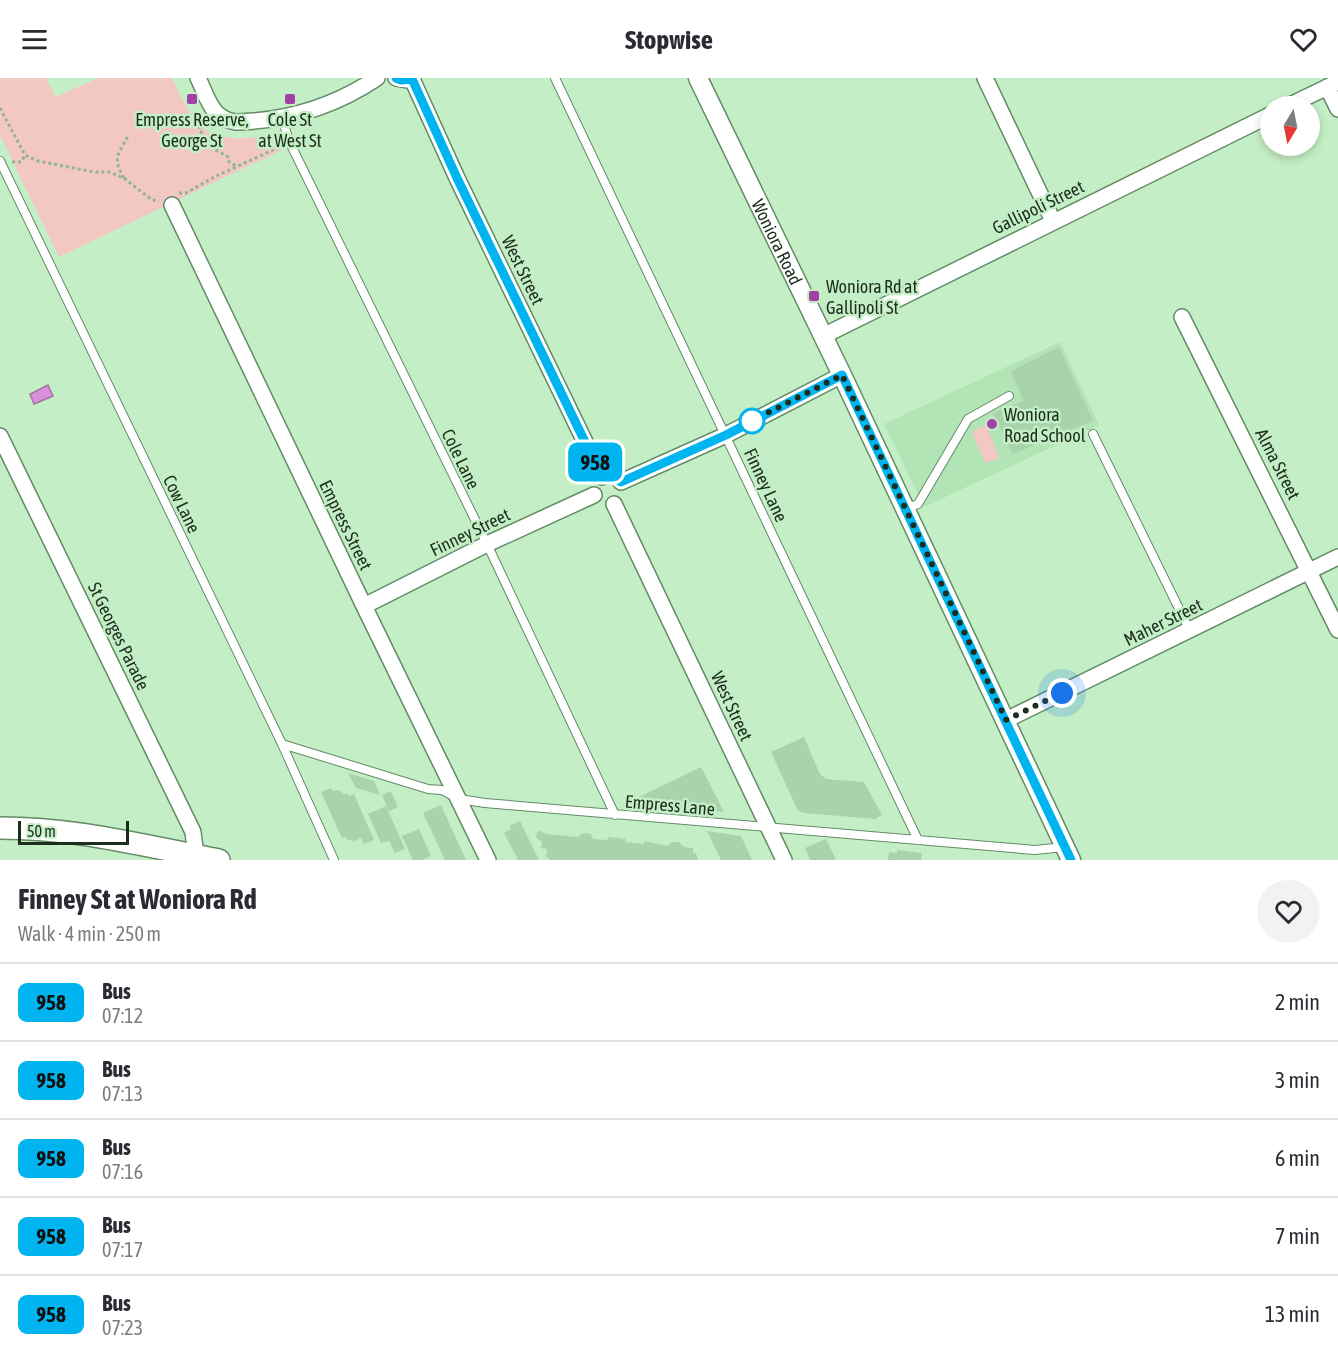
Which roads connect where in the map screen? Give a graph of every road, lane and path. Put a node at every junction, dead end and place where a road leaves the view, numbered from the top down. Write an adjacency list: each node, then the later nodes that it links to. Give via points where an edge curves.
1 (198, 78): 12 (street, via 213,111 225,120 243,122)
2 (376, 78): 12 (street, via 311,111)
3 (396, 78): 4 (street)
4 (412, 78): 32 (street, West Street)
5 (555, 78): 30 (lane, Finney Lane)
6 (698, 78): 26 (street, Woniora Road)
7 (985, 78): 24 (street)
8 (1333, 85): 9 (street); 11 (street)
9 (1309, 96)
10 (0, 108): 17 (path)
11 (1338, 109)
12 (281, 116): 16 (lane, Cole Lane)
13 (1260, 120): 24 (street, Gallipoli Street)
14 (200, 126): 20 (path, via 213,148)
15 (128, 136): 19 (path)
16 (290, 143): 20 (path); 37 (lane, Cole Lane)
17 (25, 155): 18 (path, via 21,162); 21 (path, via 38,161)
18 (1, 164): 44 (lane, Cow Lane)
19 (116, 165): 21 (path); 22 (path)
20 (238, 167): 23 (path)
21 (110, 172): 22 (path)
22 (124, 179): 23 (path, via 152,200)
23 (170, 199): 40 (street, Empress Street)
24 (1053, 221): 26 (street, Gallipoli Street)
25 (1182, 317): 39 (street, Alma Street)
26 (823, 336): 27 (street, Woniora Road)
27 (842, 375): 30 (street); 36 (street, Woniora Road)
28 (1009, 396): 36 (lane, via 968,419 918,504)
29 (1093, 434): 42 (lane)
30 (726, 435): 33 (street); 49 (lane, Finney Lane)
31 (0, 436): 51 (street, St Georges Parade, via 193,832)
32 (602, 477): 33 (street, via 612,476); 34 (street, via 594,485)
33 (621, 482): 35 (street, via 623,492)
34 (594, 495): 35 (street, via 603,504); 37 (street, Finney Street)
35 (614, 504): 48 (street, West Street)
36 (906, 509): 43 (street, Woniora Road)
37 (487, 544): 40 (street, Finney Street); 46 (lane, Cole Lane)
38 (1338, 557): 39 (street, Maher Street)
39 (1310, 571): 41 (street, Alma Street); 42 (street, Maher Street)
40 (364, 606): 45 (street, Empress Street)
41 (1338, 630)
42 (1190, 631): 43 (street, Maher Street)
43 (1006, 720): 50 (street, Woniora Road)
44 (282, 744): 45 (lane, Empress Lane, via 442,790); 53 (lane, Cow Lane)
45 (459, 799): 46 (lane, Empress Lane); 54 (street, Empress Street)
46 (615, 815): 48 (lane, Empress Lane)
47 (0, 828): 51 (main road, via 94,834)
48 (769, 828): 49 (lane, Empress Lane); 55 (street, West Street)
49 (918, 840): 50 (lane, Empress Lane)
50 (1068, 853)
51 (196, 856): 52 (main road)
52 (219, 860)
53 (334, 860)
54 (488, 860)
55 (784, 860)

